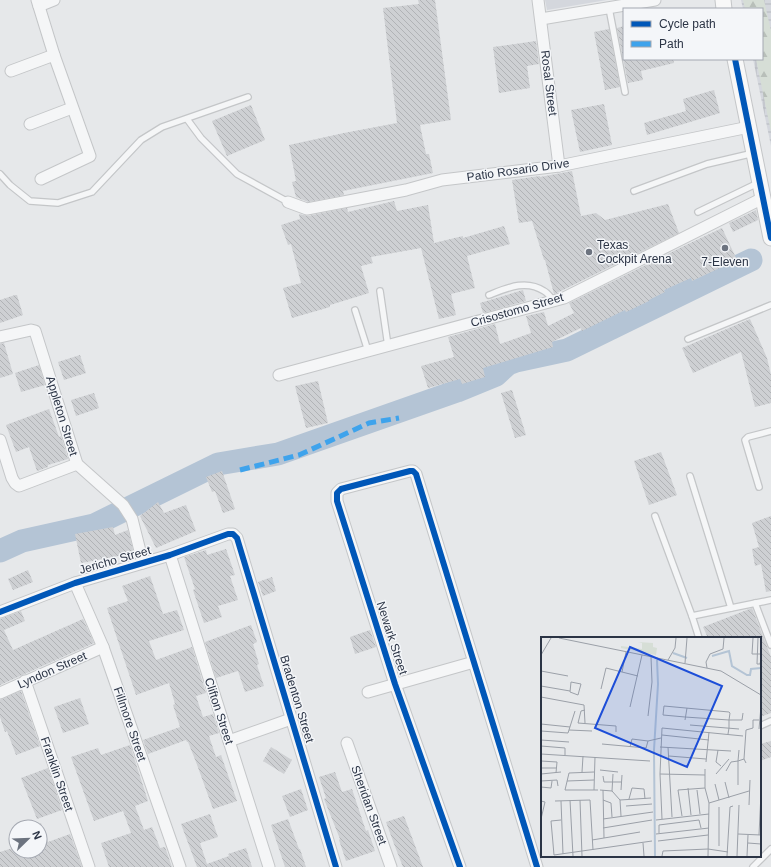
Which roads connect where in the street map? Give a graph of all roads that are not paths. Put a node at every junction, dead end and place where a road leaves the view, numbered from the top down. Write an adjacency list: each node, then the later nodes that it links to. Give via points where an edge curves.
1 (54, 0): 4 (street)
2 (538, 0): 6 (street, Rosal Street)
3 (655, 0): 5 (street)
4 (38, 3): 7 (street)
5 (609, 8): 6 (street); 10 (lane)
6 (541, 19): 17 (street, Rosal Street)
7 (54, 55): 9 (street); 12 (street)
8 (735, 60): 15 (main road)
9 (11, 71)
10 (626, 92)
11 (248, 97): 13 (lane)
12 (72, 108): 14 (street); 19 (street, via 90,156)
13 (187, 118): 18 (lane, via 162,127 141,140 92,192 58,203 30,200); 23 (lane, via 201,138 237,174)
14 (30, 124)
15 (749, 127): 16 (main road); 17 (street, Patio Rosario Drive)
16 (754, 153): 20 (main road); 21 (lane, via 706,164)
17 (559, 166): 23 (street, Patio Rosario Drive, via 442,180 406,190 307,209)
18 (0, 174)
19 (41, 179)
20 (760, 182): 22 (main road); 24 (lane)
21 (634, 191)
22 (763, 198): 25 (main road); 28 (street, Crisostomo Street, via 564,298)
23 (288, 202)
24 (698, 212)
25 (771, 238)
26 (380, 291): 33 (lane)
27 (489, 294): 28 (lane, via 517,285 530,286 544,291)
28 (554, 300): 33 (street, Crisostomo Street)
29 (771, 305): 32 (lane)
30 (355, 310): 34 (lane)
31 (0, 337): 38 (street, Appleton Street, via 35,331)
32 (688, 339)
33 (388, 346): 34 (street, Crisostomo Street)
34 (368, 351): 35 (street, Crisostomo Street)
35 (279, 375)
36 (771, 431): 40 (lane, via 745,440)
37 (0, 440): 38 (street, via 14,483 19,486)
38 (77, 464): 44 (street, Appleton Street, via 123,505 132,519)
39 (690, 476): 48 (lane)
40 (759, 487)
41 (655, 516): 50 (lane)
42 (237, 538): 43 (street, Jericho Street, via 233,534 228,534); 59 (street, Bradenton Street)
43 (170, 556): 44 (street, Jericho Street); 62 (street, Clifton Street)
44 (143, 563): 45 (street, Jericho Street)
45 (75, 583): 49 (street, Jericho Street); 53 (street, Fillmore Street)
46 (771, 600): 47 (lane)
47 (755, 603): 48 (lane); 52 (lane)
48 (731, 608): 50 (lane)
49 (0, 612)
50 (692, 616): 51 (lane)
51 (699, 637)
52 (771, 645)
53 (104, 647): 55 (street, Lyndon Street); 66 (street, Fillmore Street)
54 (474, 662): 56 (street); 56 (street, Newark Street, via 416,474 410,471 341,489 337,493 337,501); 71 (street)
55 (25, 681): 58 (street, Lyndon Street); 65 (street, Franklin Street)
56 (395, 684): 57 (street); 70 (street, Newark Street)
57 (368, 692)
58 (0, 693)
59 (291, 719): 62 (street); 68 (street, Bradenton Street)
60 (771, 722): 61 (lane)
61 (761, 726)
62 (229, 741): 67 (street, Clifton Street)
63 (347, 743): 69 (street, Sheridan Street)
64 (771, 849): 72 (lane)
65 (89, 867)
66 (180, 867)
67 (269, 867)
68 (336, 867)
69 (391, 867)
70 (460, 867)
71 (537, 867)
72 (753, 867)

